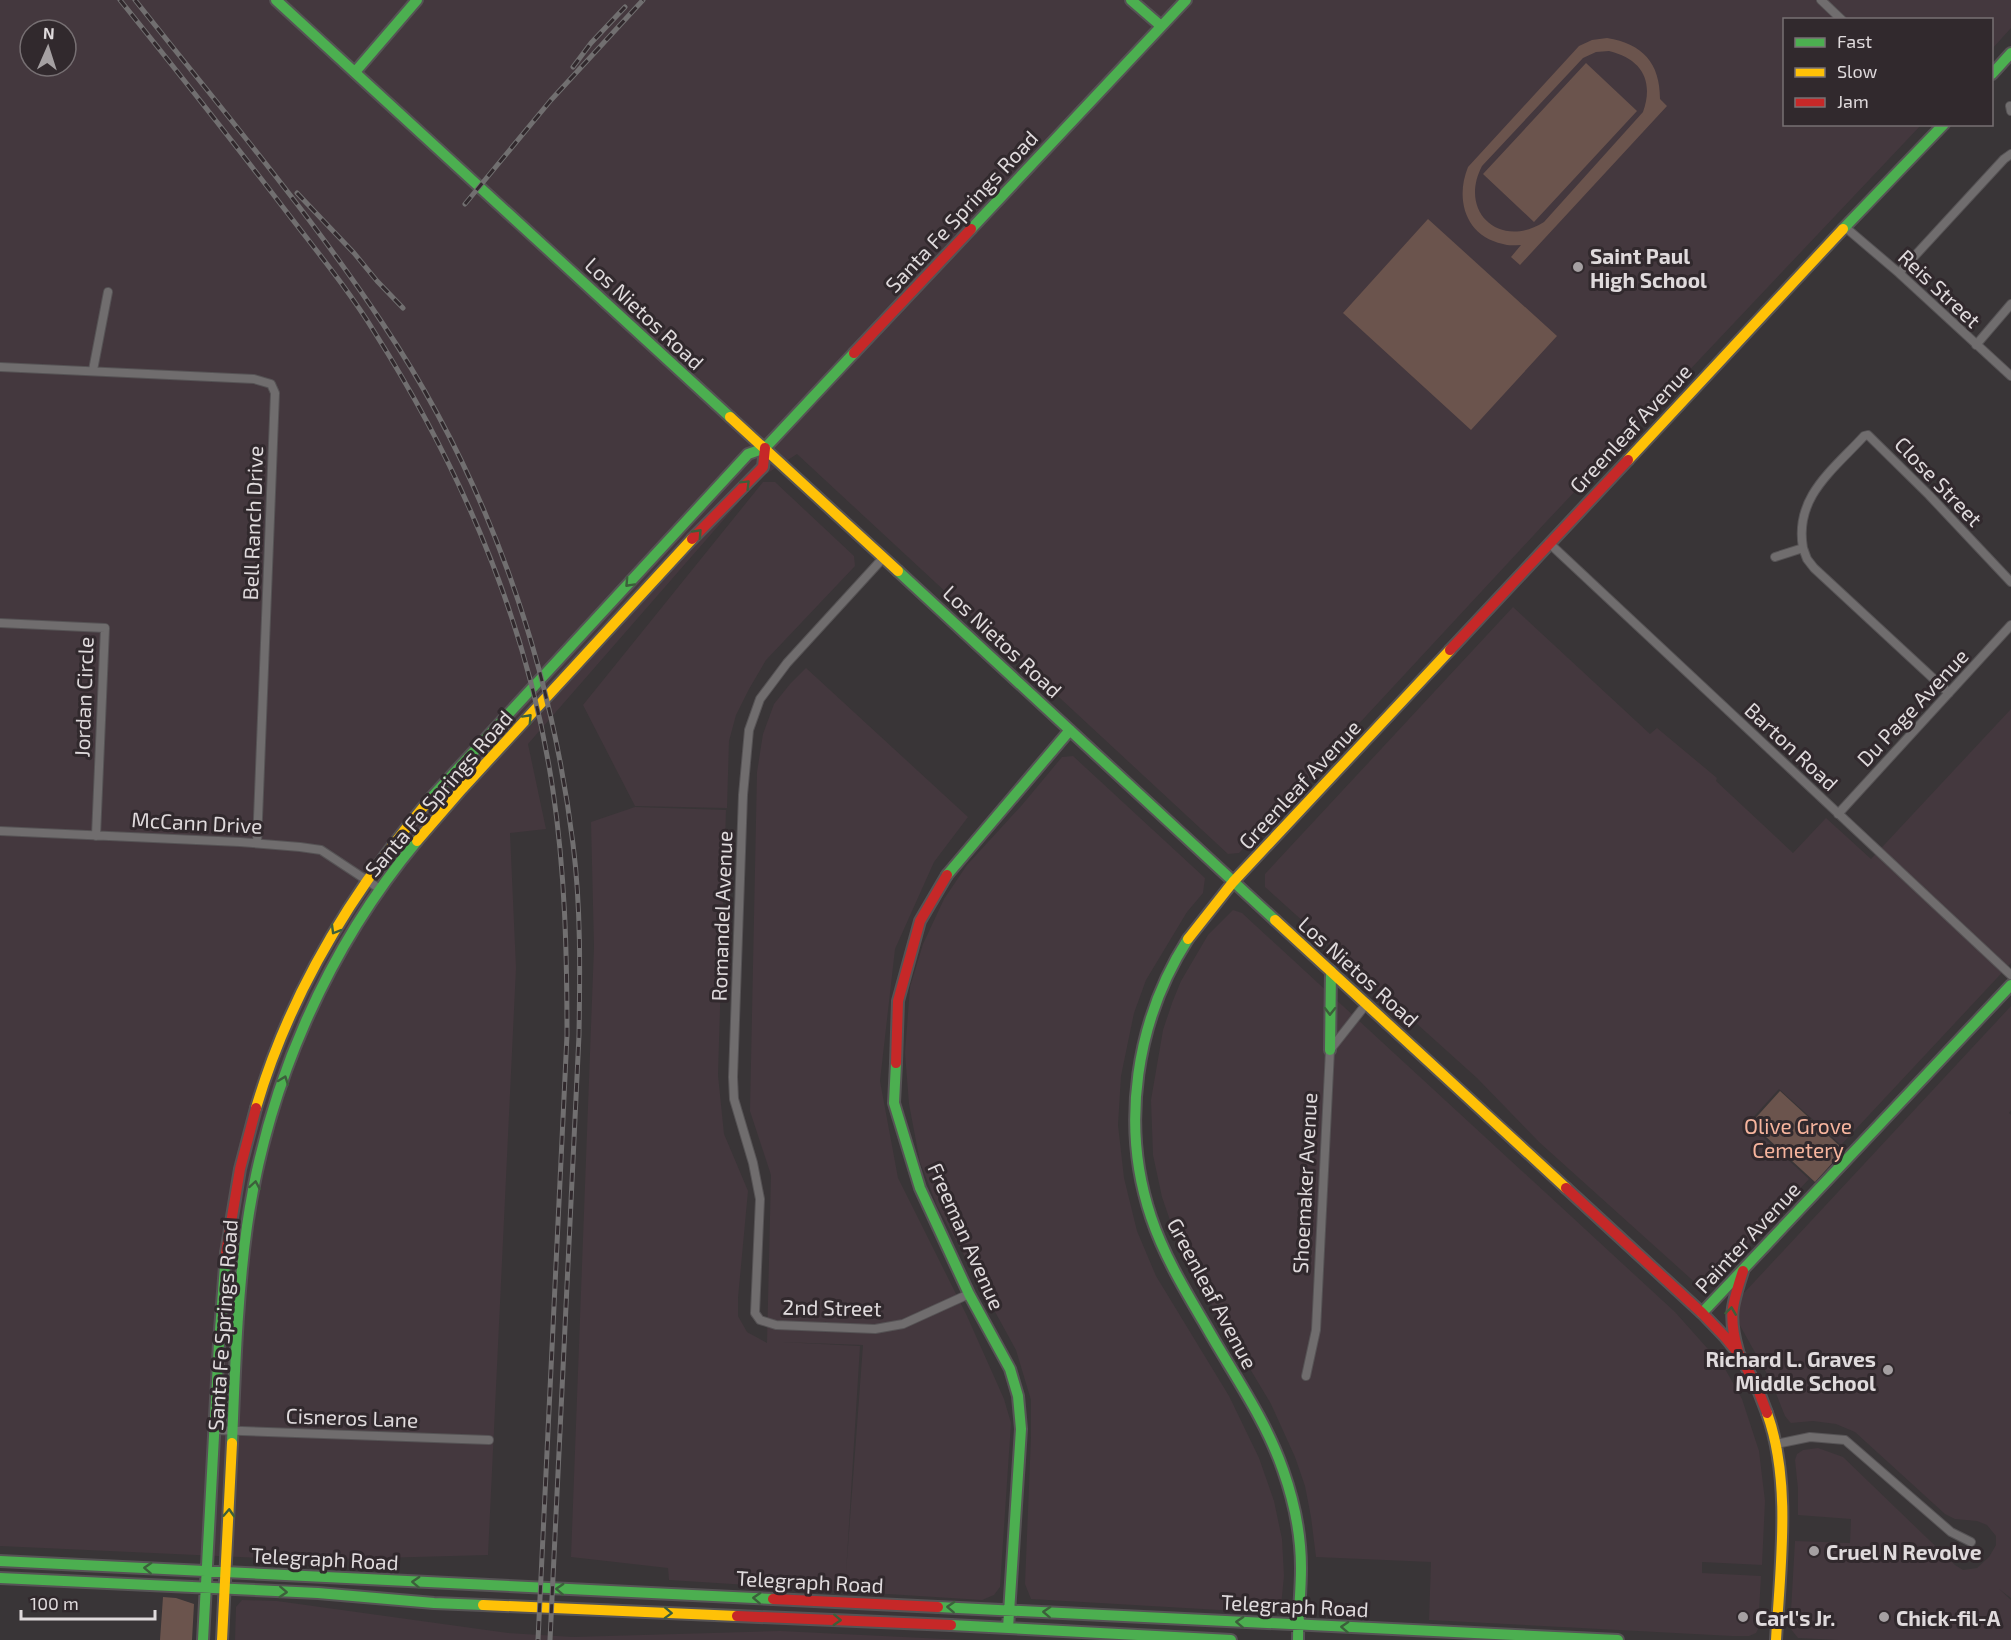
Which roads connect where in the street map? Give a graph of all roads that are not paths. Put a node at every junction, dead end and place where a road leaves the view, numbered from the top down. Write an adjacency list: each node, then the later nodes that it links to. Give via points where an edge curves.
1 (276, 0): 9 (main road, Los Nietos Road)
2 (417, 0): 9 (main road)
3 (1131, 0): 7 (main road)
4 (1186, 0): 7 (main road, Santa Fe Springs Road)
5 (1821, 0): 6 (street)
6 (1840, 18)
7 (1161, 26): 21 (main road, Santa Fe Springs Road)
8 (2011, 53): 10 (main road)
9 (355, 72): 21 (main road, Los Nietos Road)
10 (1993, 73)
11 (1942, 126): 13 (main road, Greenleaf Avenue)
12 (2011, 154): 14 (street)
13 (1845, 227): 14 (street, Reis Street); 23 (main road, Greenleaf Avenue)
14 (1899, 273): 17 (street, Reis Street)
15 (108, 292): 19 (street)
16 (2011, 304): 17 (street)
17 (1976, 345): 20 (street, Reis Street)
18 (0, 366): 19 (street, Bell Ranch Drive)
19 (93, 370): 36 (street, Bell Ranch Drive, via 254,379 271,384 275,393)
20 (2011, 376)
21 (765, 448): 22 (main road, Santa Fe Springs Road, via 748,454); 25 (main road, Santa Fe Springs Road, one-way to 21, via 763,467); 26 (main road, Los Nietos Road)
22 (669, 540): 25 (main road); 37 (main road, Santa Fe Springs Road, one-way to 37, via 447,778)
23 (1550, 543): 33 (street, Barton Road); 38 (main road, Greenleaf Avenue)
24 (1803, 548): 27 (street); 28 (street, Close Street, via 1801,530 1811,495 1864,436 1872,437); 31 (street, via 1814,568)
25 (680, 552): 39 (main road, Santa Fe Springs Road, one-way to 25, via 449,804)
26 (884, 557): 32 (main road, Los Nietos Road); 48 (street, Romandel Avenue, via 787,663 760,699 749,730 742,806 733,1077 734,1099 760,1199 754,1301)
27 (1775, 557)
28 (2011, 582)
29 (0, 623): 35 (street, Jordan Circle, via 105,628)
30 (2011, 625): 31 (street, Du Page Avenue)
31 (1949, 693): 33 (street, Du Page Avenue)
32 (1070, 730): 38 (main road, Los Nietos Road); 46 (main road, Freeman Avenue, via 949,872 920,921 898,1000 894,1102 920,1188)
33 (1838, 814): 41 (street, Barton Road)
34 (0, 831): 35 (street, McCann Drive)
35 (96, 836): 36 (street, McCann Drive)
36 (257, 843): 37 (street, McCann Drive, via 321,850)
37 (366, 880): 39 (street, McCann Drive); 51 (main road, Santa Fe Springs Road, one-way to 51, via 313,969 279,1042 249,1130 227,1241)
38 (1233, 882): 40 (main road, Los Nietos Road); 63 (main road, Greenleaf Avenue, via 1193,930 1161,988 1142,1050 1136,1137 1143,1191 1164,1251 1263,1424 1282,1468 1299,1540)
39 (380, 889): 52 (main road, Santa Fe Springs Road, one-way to 39, via 240,1284 259,1160 306,1023 339,957)
40 (1331, 971): 43 (main road, Los Nietos Road); 44 (main road, one-way to 44)
41 (2011, 975)
42 (2011, 985): 45 (main road, Painter Avenue)
43 (1366, 1003): 44 (street); 47 (main road, Los Nietos Road)
44 (1330, 1050): 50 (street, Shoemaker Avenue, via 1316,1329)
45 (1744, 1269): 47 (main road, Painter Avenue); 49 (main road, one-way to 45, via 1730,1318)
46 (969, 1294): 48 (street, 2nd Street, via 903,1324 875,1329); 62 (main road, Freeman Avenue, via 1010,1370 1018,1396 1022,1429)
47 (1702, 1313): 49 (main road, Painter Avenue)
48 (759, 1320)
49 (1738, 1354): 54 (main road, Painter Avenue, via 1755,1383)
50 (1306, 1376)
51 (214, 1430): 52 (street, Cisneros Lane); 57 (main road, Santa Fe Springs Road)
52 (233, 1431): 53 (street, Cisneros Lane); 58 (main road, Santa Fe Springs Road, one-way to 52)
53 (489, 1440)
54 (1776, 1444): 55 (street, via 1810,1437 1845,1440 1951,1532); 71 (main road, Painter Avenue, via 1782,1504)
55 (1971, 1542)
56 (0, 1561): 57 (main road, Telegraph Road, one-way to 56)
57 (206, 1571): 58 (main road, Telegraph Road); 60 (main road, Santa Fe Springs Road)
58 (226, 1572): 61 (main road, Santa Fe Springs Road); 62 (main road, Telegraph Road, one-way to 58)
59 (0, 1578): 60 (main road, Telegraph Road)
60 (205, 1588): 61 (main road, Telegraph Road); 66 (main road, Santa Fe Springs Road)
61 (225, 1589): 64 (main road, Telegraph Road, one-way to 64, via 434,1603); 67 (main road, Santa Fe Springs Road)
62 (1010, 1610): 63 (main road, Telegraph Road, one-way to 62); 64 (main road, Freeman Avenue)
63 (1298, 1624): 65 (main road, Telegraph Road, one-way to 63); 69 (main road)
64 (1008, 1628): 68 (main road, Telegraph Road)
65 (1481, 1637): 70 (main road, Telegraph Road)
66 (203, 1640)
67 (222, 1640)
68 (1231, 1640)
69 (1298, 1640)
70 (1618, 1640)
71 (1776, 1640)

